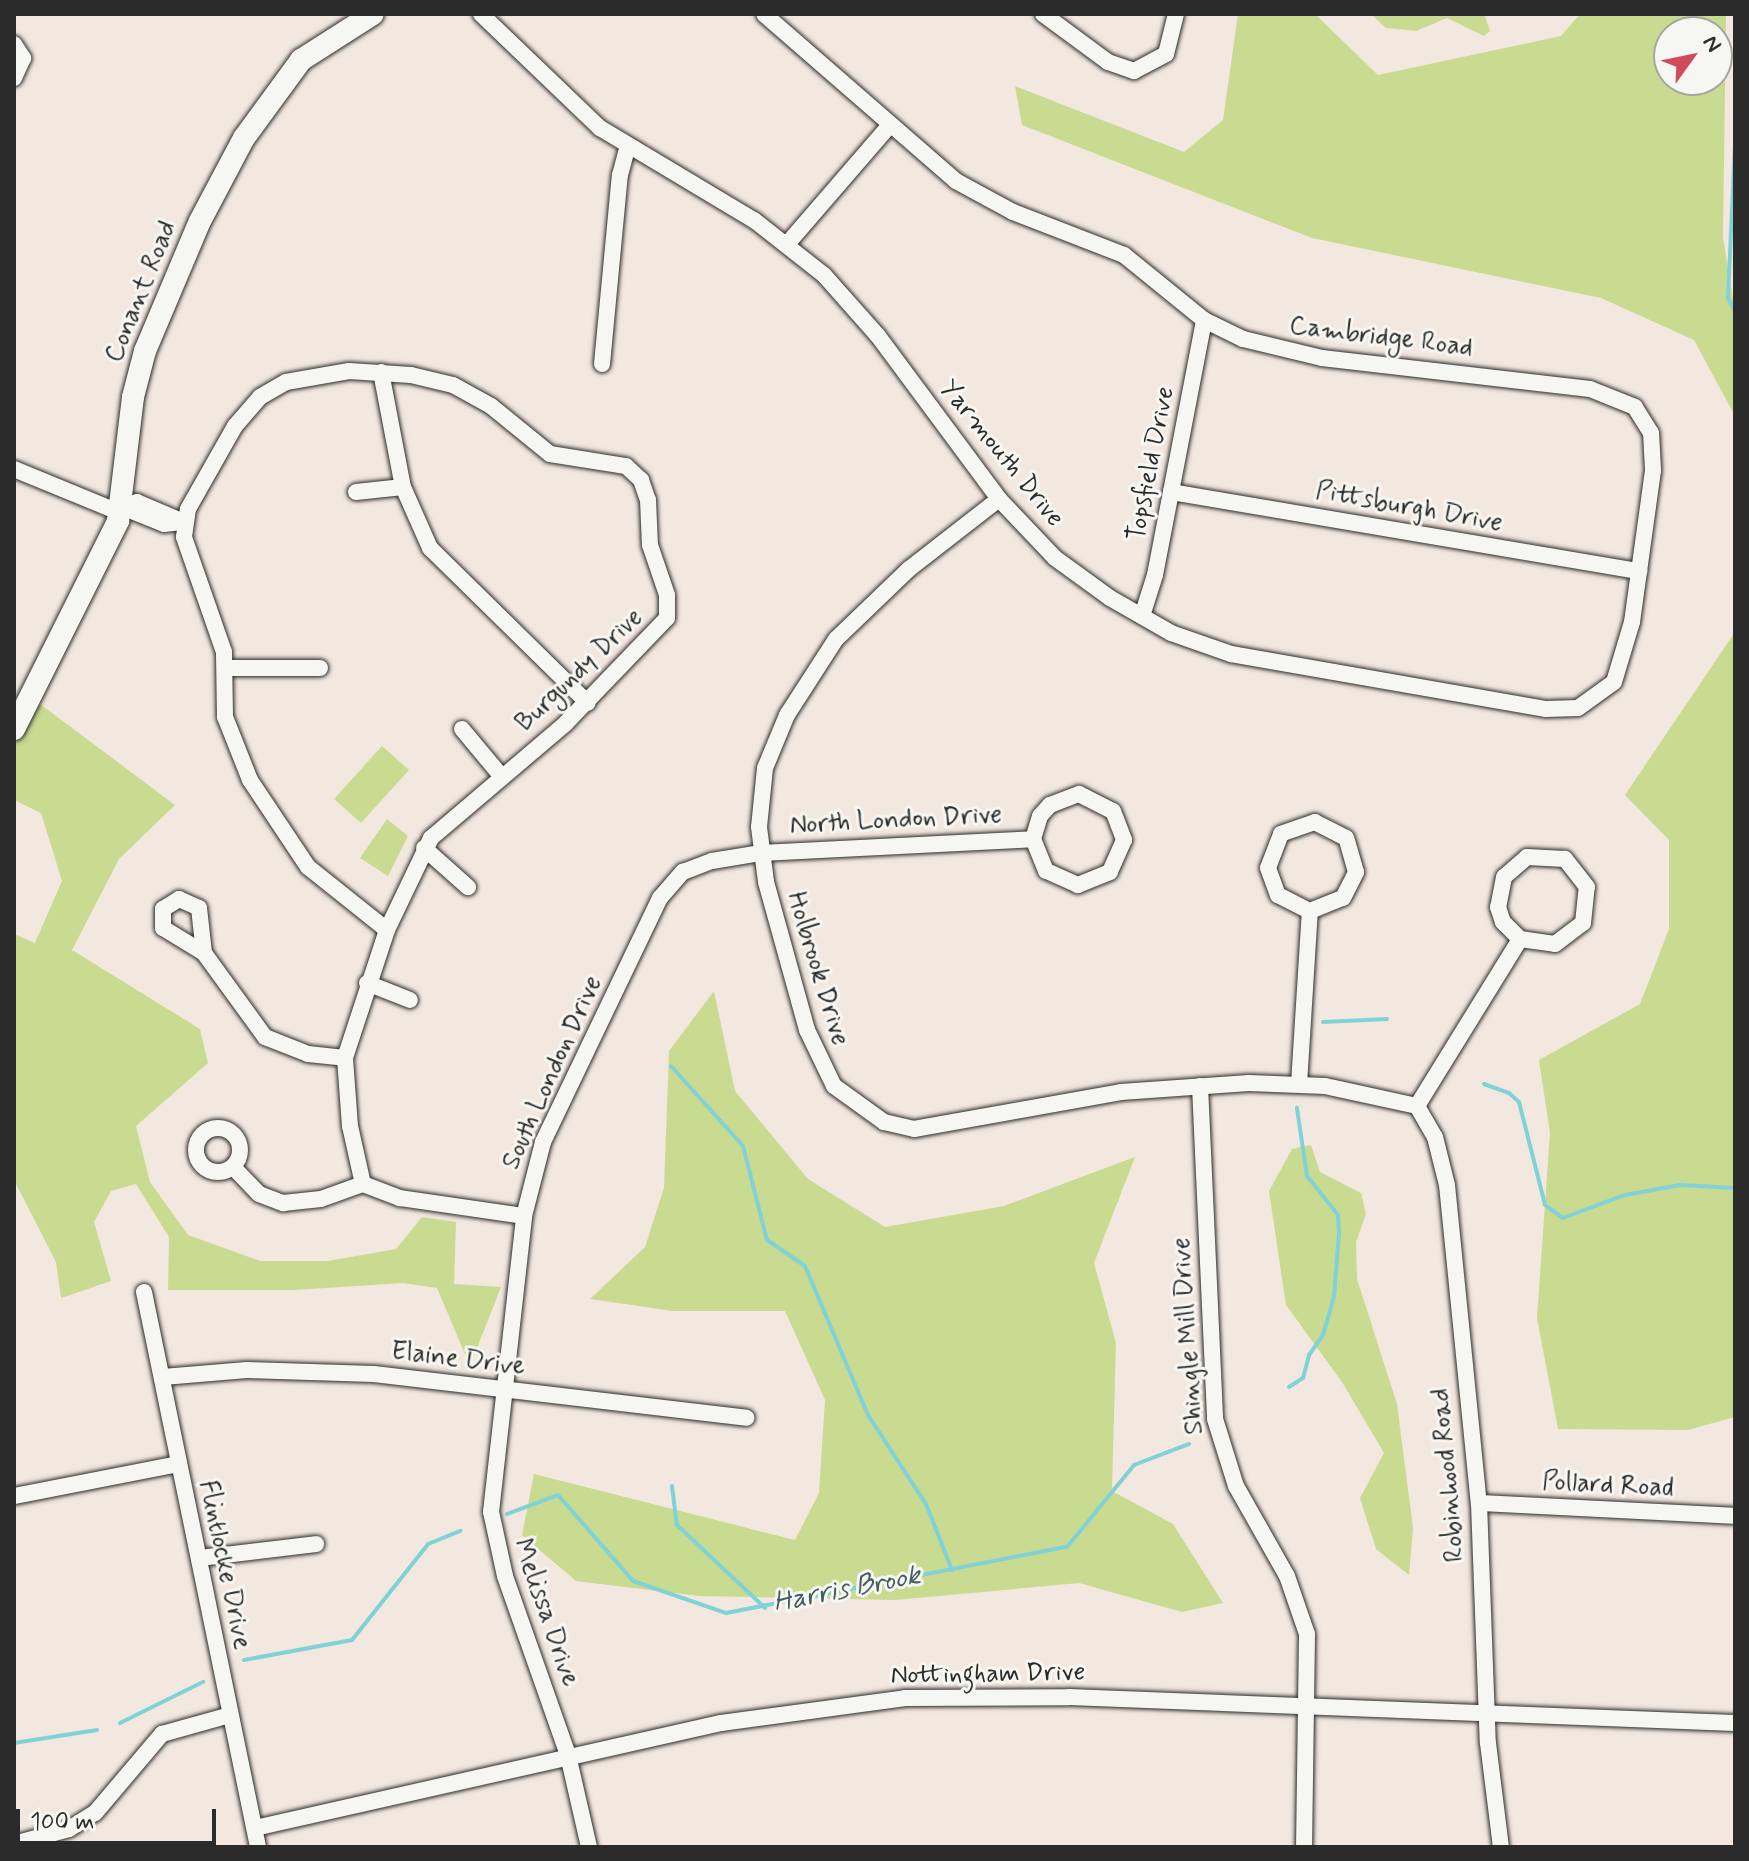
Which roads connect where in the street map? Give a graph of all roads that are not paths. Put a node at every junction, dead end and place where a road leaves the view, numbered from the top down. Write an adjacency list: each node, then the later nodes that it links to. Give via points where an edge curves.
1 (373, 14): 19 (street, Conant Road, via 301,60 244,138 200,221 145,351 133,397)
2 (481, 14): 9 (street, Yarmouth Drive, via 577,108)
3 (764, 14): 8 (street, Cambridge Road)
4 (1043, 14): 5 (street, via 1108,62 1134,71 1166,54)
5 (1176, 14)
6 (14, 44): 7 (street, via 23,58)
7 (14, 78)
8 (890, 125): 10 (street); 11 (street, Cambridge Road, via 973,193 1124,255)
9 (627, 148): 10 (street, Yarmouth Drive); 12 (street)
10 (788, 243): 18 (street, Yarmouth Drive, via 878,336)
11 (1204, 320): 17 (street, Topsfield Drive); 21 (street, Cambridge Road, via 1288,352 1590,389 1623,398 1645,418 1655,449)
12 (602, 364)
13 (381, 372): 15 (street); 20 (street, Burgundy Drive, via 304,377 260,397 224,444); 25 (street, Burgundy Drive, via 453,385 491,406 550,454 626,466 641,480 648,500 650,545 667,595 667,618)
14 (14, 469): 19 (street)
15 (403, 487): 16 (street); 25 (street, via 419,530 441,562)
16 (356, 492)
17 (1171, 492): 21 (street, Pittsburgh Drive); 22 (street, Topsfield Drive)
18 (999, 499): 22 (street, Yarmouth Drive, via 1055,558); 31 (street, Holbrook Drive, via 909,569 819,660 787,715 765,768)
19 (121, 510): 20 (street, via 164,524); 26 (street, Conant Road, via 95,574)
20 (184, 522): 23 (street, via 187,548)
21 (1639, 571): 22 (street, Yarmouth Drive, via 1627,651 1614,682 1593,702 1564,711 1263,661 1197,643)
22 (1142, 616)
23 (228, 668): 24 (street); 34 (street, via 224,705 230,732 278,829 324,882)
24 (320, 668)
25 (588, 703): 28 (street, Burgundy Drive)
26 (14, 729)
27 (462, 729): 28 (street)
28 (502, 777): 30 (street, Burgundy Drive, via 440,828)
29 (1033, 839): 29 (street, North London Drive, via 1036,823 1050,805 1079,794 1113,811 1124,840 1110,872 1078,885 1046,871); 31 (street, North London Drive)
30 (424, 848): 32 (street); 34 (street, Burgundy Drive)
31 (761, 853): 41 (street, Holbrook Drive, via 817,1060 857,1107 884,1122 938,1128 1100,1095); 45 (street, South London Drive, via 693,867 660,898 543,1142)
32 (468, 887)
33 (1310, 911): 33 (street, via 1278,895 1268,868 1281,834 1315,822 1341,833 1356,865 1343,898); 40 (street)
34 (387, 930): 37 (street, Burgundy Drive)
35 (1520, 939): 35 (street, via 1555,944 1583,923 1587,887 1565,859 1527,857 1504,877 1498,907 1503,922); 42 (street)
36 (204, 953): 39 (street, via 265,1037 308,1054)
37 (367, 983): 38 (street); 39 (street, Burgundy Drive)
38 (410, 1000)
39 (345, 1058): 44 (street, Burgundy Drive, via 350,1126)
40 (1299, 1084): 41 (street, Holbrook Drive); 42 (street, Holbrook Drive)
41 (1200, 1086): 56 (street, Shingle Mill Drive, via 1215,1419 1236,1486 1287,1576 1302,1614)
42 (1417, 1106): 52 (street, Robinhood Road, via 1435,1137 1447,1185)
43 (233, 1167): 44 (street, via 259,1194 283,1203 321,1199)
44 (363, 1184): 45 (street, via 400,1198)
45 (524, 1216): 48 (street, South London Drive)
46 (144, 1292): 47 (street, Flintlocke Drive)
47 (163, 1377): 48 (street, Elaine Drive, via 247,1370 327,1372); 50 (street, Flintlocke Drive)
48 (503, 1389): 49 (street, Elaine Drive); 60 (street, Melissa Drive, via 493,1529)
49 (746, 1418)
50 (179, 1464): 51 (street); 55 (street, Flintlocke Drive)
51 (14, 1496)
52 (1479, 1503): 53 (street, Pollard Road); 57 (street, Robinhood Road)
53 (1735, 1516)
54 (316, 1544): 55 (street)
55 (199, 1558): 58 (street, Flintlocke Drive)
56 (1308, 1707): 57 (street, Nottingham Drive); 60 (street, Nottingham Drive, via 1008,1695 905,1698 761,1716); 65 (street, Shingle Mill Drive)
57 (1488, 1713): 59 (street, Nottingham Drive); 66 (street, Robinhood Road)
58 (230, 1715): 61 (street, Flintlocke Drive); 62 (street, via 162,1734 89,1818)
59 (1735, 1723)
60 (568, 1755): 61 (street, Nottingham Drive); 64 (street, Melissa Drive)
61 (255, 1828): 63 (street, Flintlocke Drive)
62 (14, 1844)
63 (258, 1847)
64 (589, 1847)
65 (1304, 1847)
66 (1501, 1847)

